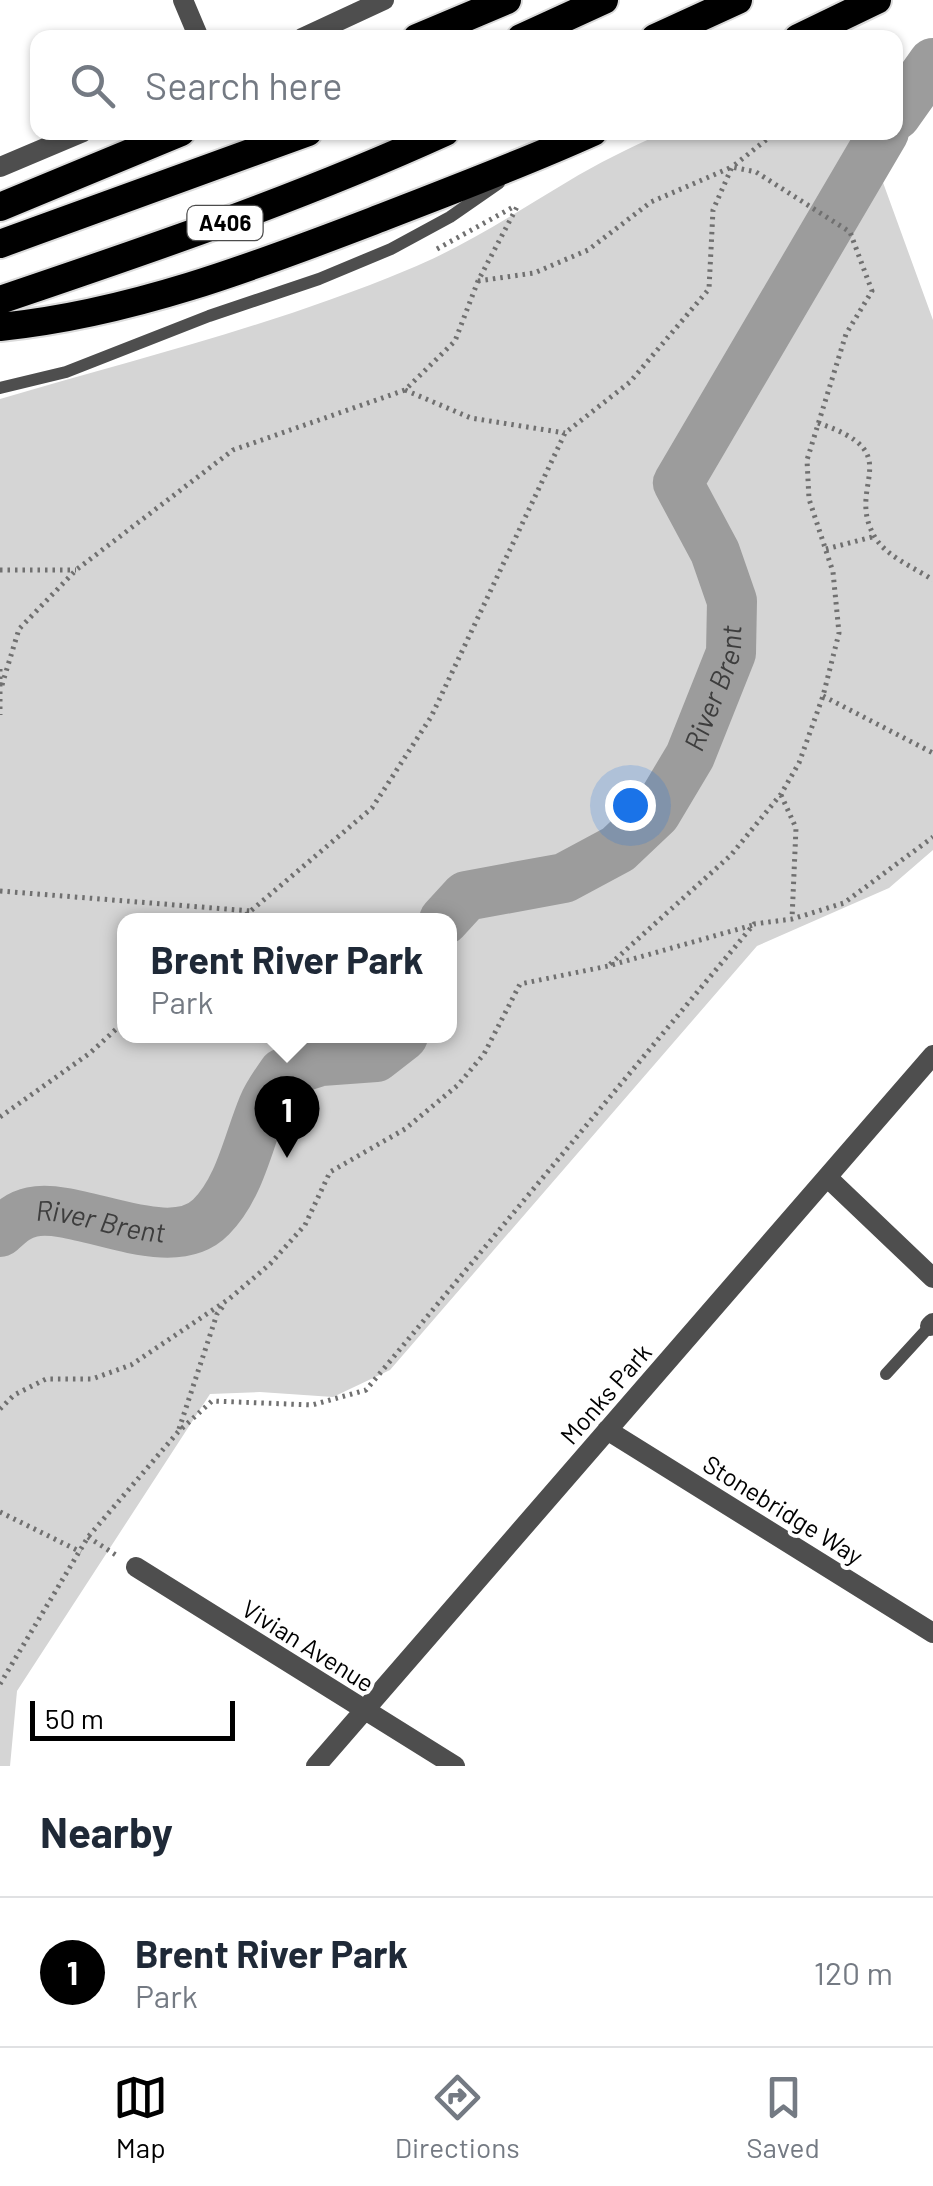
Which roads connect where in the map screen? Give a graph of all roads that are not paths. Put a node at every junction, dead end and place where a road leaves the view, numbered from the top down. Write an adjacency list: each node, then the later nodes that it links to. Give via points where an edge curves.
1 (183, 0): 7 (street)
2 (384, 0): 8 (street)
3 (508, 0): 9 (highway)
4 (604, 0): 10 (highway)
5 (738, 0): 11 (highway)
6 (877, 0): 12 (highway)
7 (196, 30)
8 (319, 30)
9 (437, 30)
10 (538, 30)
11 (673, 30)
12 (815, 30)
13 (64, 140): 19 (street)
14 (162, 140): 20 (highway)
15 (286, 140): 21 (highway, A406)
16 (428, 140): 22 (highway, A406, via 339,180)
17 (575, 140): 18 (highway)
18 (534, 159): 23 (highway, via 182,288 90,315); 24 (lane, via 450,217 373,256 66,372)
19 (0, 167)
20 (0, 207)
21 (0, 244)
22 (0, 300)
23 (0, 327)
24 (0, 388)
25 (933, 1055): 26 (street, Monks Park)
26 (828, 1178): 27 (street); 30 (street, Monks Park)
27 (933, 1278)
28 (932, 1324): 29 (lane)
29 (886, 1374)
30 (607, 1430): 32 (street, Stonebridge Way); 33 (street, Monks Park)
31 (136, 1567): 33 (street, Vivian Avenue)
32 (933, 1633)
33 (364, 1711): 34 (street, Monks Park); 35 (street, Vivian Avenue)
34 (316, 1766)
35 (455, 1766)

